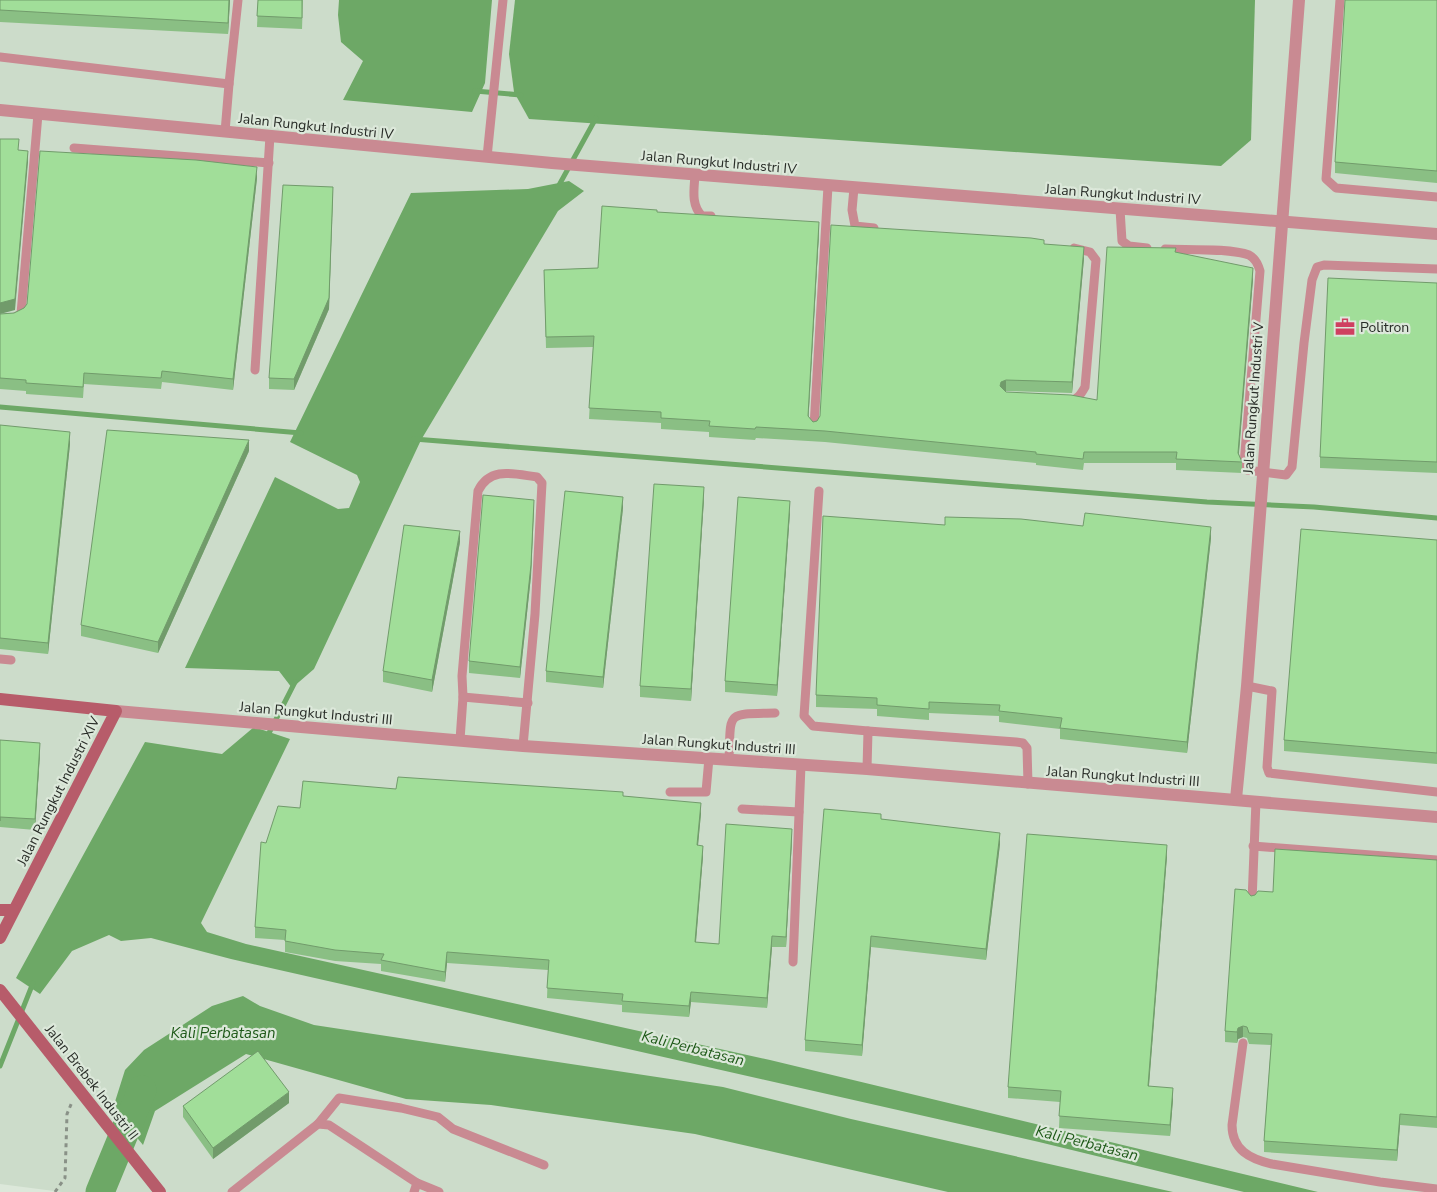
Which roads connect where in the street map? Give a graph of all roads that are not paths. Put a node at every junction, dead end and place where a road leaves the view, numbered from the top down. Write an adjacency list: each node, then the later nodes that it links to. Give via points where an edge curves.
1 (238, 0): 6 (lane)
2 (503, 0): 12 (lane)
3 (1299, 0): 20 (street, Jalan Rungkut Industri V)
4 (1340, 0): 17 (lane, via 1326,179 1336,188)
5 (0, 57): 6 (lane)
6 (229, 84): 9 (lane)
7 (0, 110): 8 (street, Jalan Rungkut Industri IV)
8 (38, 114): 9 (street, Jalan Rungkut Industri IV); 25 (lane, via 21,314 11,319)
9 (225, 132): 10 (street, Jalan Rungkut Industri IV)
10 (270, 136): 12 (street, Jalan Rungkut Industri IV); 13 (lane)
11 (74, 148): 13 (lane)
12 (487, 157): 14 (street, Jalan Rungkut Industri IV)
13 (269, 163): 26 (lane)
14 (695, 175): 15 (street, Jalan Rungkut Industri IV); 19 (lane, via 696,210 702,216)
15 (828, 186): 16 (street, Jalan Rungkut Industri IV); 28 (lane, via 821,224)
16 (854, 188): 18 (street, Jalan Rungkut Industri IV); 21 (lane, via 852,210 855,226)
17 (1437, 197)
18 (1120, 209): 20 (street, Jalan Rungkut Industri IV); 29 (lane, via 1122,241 1129,246 1236,253 1250,256 1257,263 1260,270 1244,464 1247,470)
19 (721, 217)
20 (1281, 222): 22 (street, Jalan Rungkut Industri IV); 29 (street, Jalan Rungkut Industri V)
21 (880, 229)
22 (1437, 234)
23 (1062, 247): 27 (lane, via 1081,248 1096,260 1085,387 1074,400)
24 (1437, 269): 29 (lane, via 1317,267 1312,280 1304,343 1292,467 1286,475)
25 (0, 319)
26 (255, 370)
27 (1054, 399)
28 (814, 427)
29 (1262, 472): 33 (street, Jalan Rungkut Industri V)
30 (819, 491): 39 (lane, via 804,716 813,726)
31 (0, 659): 32 (lane)
32 (11, 660)
33 (1247, 686): 48 (lane, via 1272,691 1269,773); 49 (street, Jalan Rungkut Industri V)
34 (462, 697): 36 (lane); 36 (lane, via 478,491 483,481 493,474 518,475 537,477 542,483); 40 (lane)
35 (0, 700): 37 (street, Jalan Rungkut Industri III)
36 (528, 703): 41 (lane)
37 (116, 712): 40 (street, Jalan Rungkut Industri III); 57 (street, Jalan Rungkut Industri XIV)
38 (775, 713): 43 (lane, via 734,716 730,722)
39 (868, 731): 45 (lane); 46 (lane, via 1024,743 1027,748)
40 (460, 740): 41 (street, Jalan Rungkut Industri III)
41 (523, 746): 42 (street, Jalan Rungkut Industri III)
42 (709, 758): 43 (street, Jalan Rungkut Industri III); 47 (lane, via 706,792)
43 (729, 760): 44 (street, Jalan Rungkut Industri III)
44 (801, 766): 45 (street, Jalan Rungkut Industri III); 52 (lane)
45 (867, 769): 46 (street, Jalan Rungkut Industri III)
46 (1028, 784): 49 (street, Jalan Rungkut Industri III)
47 (670, 792)
48 (1437, 792)
49 (1236, 799): 50 (street, Jalan Rungkut Industri III)
50 (1256, 801): 53 (street, Jalan Rungkut Industri III); 54 (lane)
51 (742, 808): 52 (lane)
52 (800, 812): 59 (lane)
53 (1437, 817)
54 (1254, 846): 55 (lane); 56 (lane)
55 (1437, 860)
56 (1252, 901)
57 (6, 910): 58 (street, Jalan Rungkut Industri XIV)
58 (0, 938)
59 (793, 962)
60 (1, 991): 66 (street, Jalan Brebek Industri II)
61 (1242, 1043): 65 (lane, via 1232,1125 1232,1137 1241,1150 1257,1160 1272,1164)
62 (318, 1124): 63 (lane, via 339,1098 374,1102 438,1117 453,1129); 64 (lane, via 329,1125); 67 (lane)
63 (544, 1165)
64 (415, 1187): 68 (lane)
65 (1437, 1189)
66 (160, 1192)
67 (232, 1192)
68 (439, 1192)

